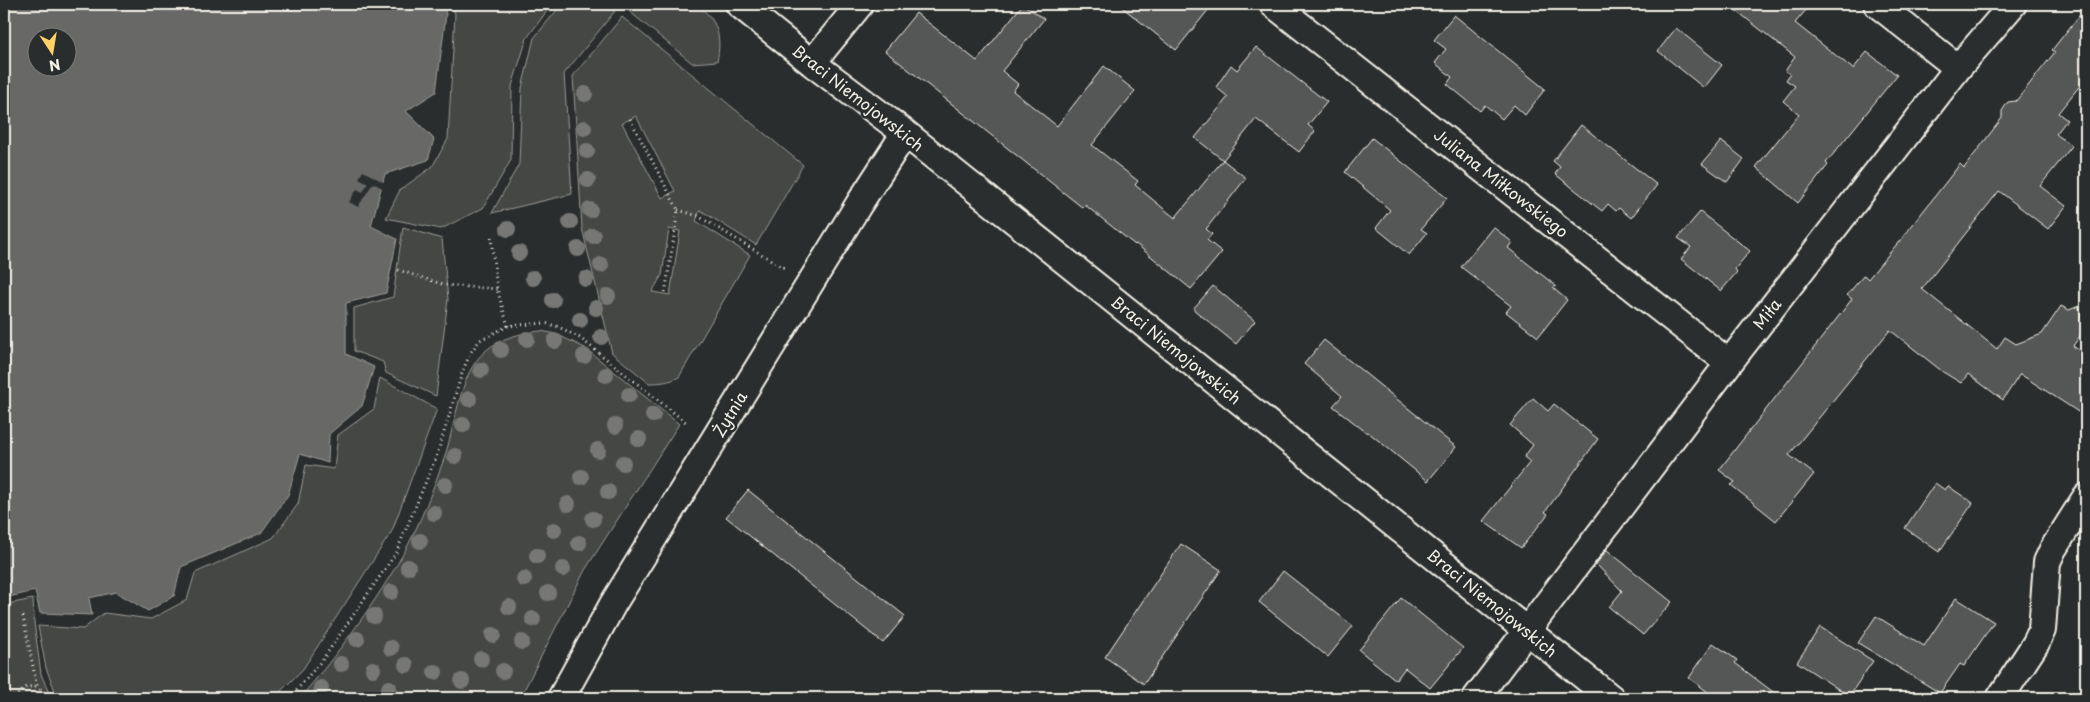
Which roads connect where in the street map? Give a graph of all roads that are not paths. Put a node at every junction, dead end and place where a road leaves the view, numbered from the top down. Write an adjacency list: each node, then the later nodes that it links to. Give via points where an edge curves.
1 (738, 4): 6 (street, Braci Niemojowskich)
2 (860, 4): 6 (street)
3 (1274, 4): 9 (street, Juliana Miłkowskiego)
4 (1877, 4): 7 (street)
5 (2013, 4): 7 (street, Miła)
6 (812, 63): 8 (street, Braci Niemojowskich)
7 (1958, 68): 9 (street, Miła)
8 (905, 133): 11 (street, Braci Niemojowskich); 12 (street, Żytnia, via 613,604)
9 (1729, 363): 11 (street, Miła)
10 (2086, 497): 15 (street, via 2047,562 2042,630)
11 (1527, 630): 13 (street, Miła); 14 (street, Braci Niemojowskich)
12 (561, 698)
13 (1476, 698)
14 (1611, 698)
15 (2000, 698)

